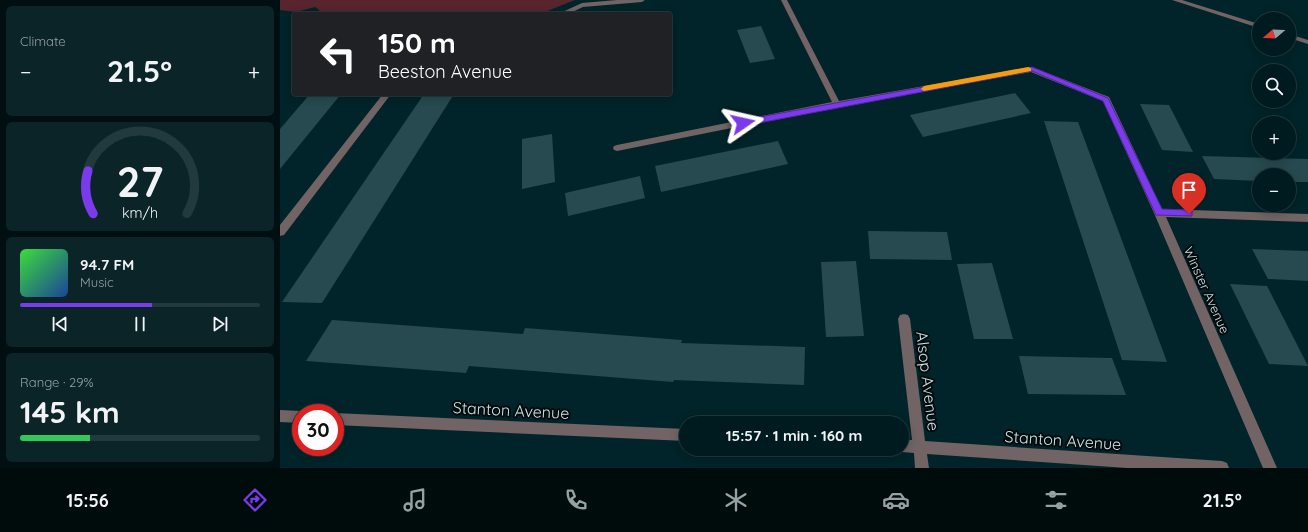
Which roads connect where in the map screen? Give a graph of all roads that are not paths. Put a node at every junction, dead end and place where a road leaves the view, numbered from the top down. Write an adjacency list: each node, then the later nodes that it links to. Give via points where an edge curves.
1 (642, 0): 4 (street, via 582,5)
2 (784, 0): 9 (street)
3 (1175, 0): 5 (street)
4 (566, 12)
5 (1252, 24)
6 (1296, 38): 7 (street)
7 (1308, 42)
8 (385, 96): 13 (street)
9 (837, 104): 10 (street, Winster Avenue); 11 (street, Winster Avenue, via 1032,69 1106,99)
10 (617, 148)
11 (1159, 213): 12 (street); 23 (street, Winster Avenue)
12 (1308, 218)
13 (280, 232)
14 (904, 319): 20 (street, Alsop Avenue)
15 (280, 416): 16 (street)
16 (292, 417)
17 (344, 419): 18 (street, Stanton Avenue)
18 (679, 435)
19 (909, 446): 20 (street, Stanton Avenue)
20 (920, 446): 21 (street, Alsop Avenue); 22 (street, Stanton Avenue)
21 (922, 468)
22 (1222, 468)
23 (1270, 468)

